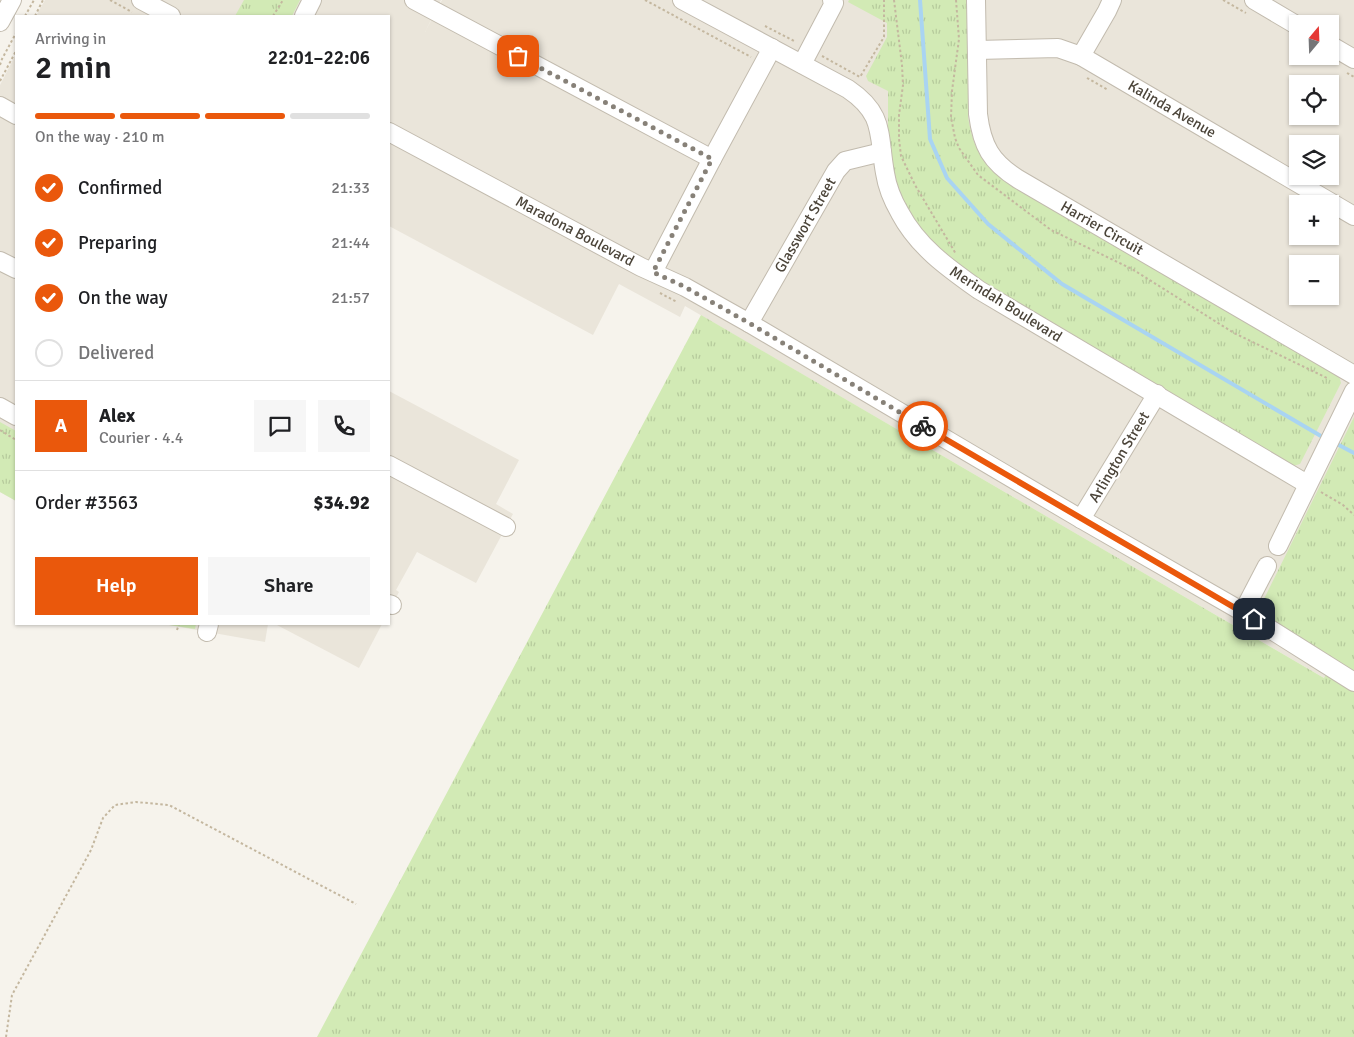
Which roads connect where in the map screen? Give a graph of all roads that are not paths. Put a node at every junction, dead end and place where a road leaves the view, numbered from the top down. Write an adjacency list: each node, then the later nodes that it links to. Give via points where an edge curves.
1 (12, 0): 13 (street)
2 (312, 0): 11 (street)
3 (414, 0): 24 (street)
4 (682, 0): 14 (street, Merindah Boulevard)
5 (976, 0): 15 (street, Harrier Circuit)
6 (1112, 0): 17 (street)
7 (1254, 0): 12 (street)
8 (833, 2): 19 (street)
9 (136, 6): 10 (street)
10 (168, 15)
11 (304, 15)
12 (1289, 21)
13 (0, 22)
14 (772, 48): 19 (street, Merindah Boulevard); 24 (street)
15 (977, 50): 17 (street, Kalinda Avenue, via 1058,48); 30 (street, Harrier Circuit, via 980,131 994,160)
16 (1339, 50): 18 (street)
17 (1081, 56): 25 (street, Kalinda Avenue)
18 (1354, 59)
19 (802, 64): 23 (street, Merindah Boulevard, via 867,103 877,121)
20 (0, 106): 21 (street)
21 (15, 114)
22 (390, 133): 28 (street, Maradona Boulevard)
23 (882, 152): 29 (street, Glasswort Street, via 845,161 836,171); 32 (street, Merindah Boulevard, via 885,175 900,213 929,252 979,290)
24 (712, 159): 28 (street)
25 (1354, 216)
26 (0, 261): 27 (street)
27 (15, 268)
28 (653, 272): 29 (street, Maradona Boulevard)
29 (749, 323): 37 (street, Maradona Boulevard)
30 (1354, 375)
31 (1353, 393): 36 (street)
32 (1156, 394): 36 (street, Merindah Boulevard); 37 (street, Arlington Street)
33 (0, 407): 34 (street)
34 (15, 415)
35 (390, 466): 38 (street)
36 (1308, 482): 39 (street)
37 (1081, 519): 41 (street, Maradona Boulevard)
38 (506, 526)
39 (1278, 546)
40 (1267, 566): 41 (street)
41 (1243, 612): 42 (street, Maradona Boulevard)
42 (1354, 682)

